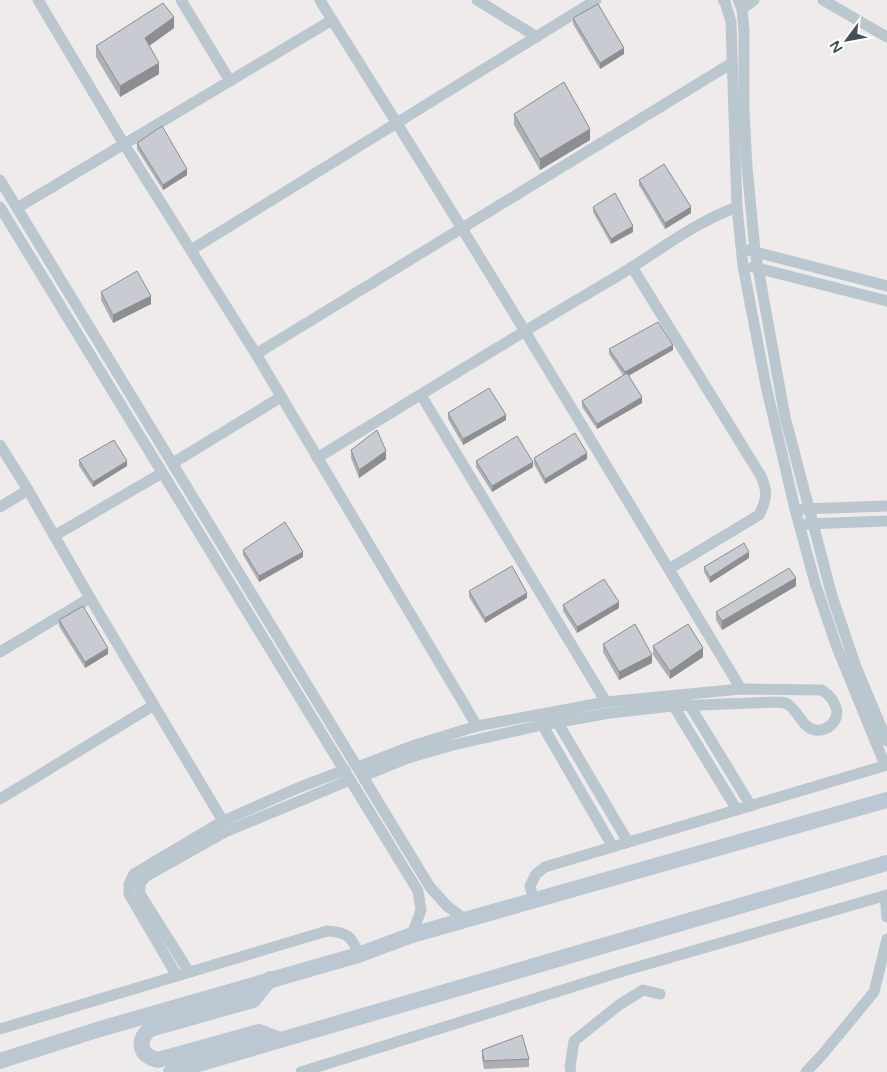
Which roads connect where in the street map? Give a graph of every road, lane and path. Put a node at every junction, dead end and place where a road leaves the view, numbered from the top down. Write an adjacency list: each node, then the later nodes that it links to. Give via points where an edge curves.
1 (38, 0): 16 (street)
2 (181, 0): 14 (street)
3 (320, 0): 10 (street)
4 (477, 0): 11 (street)
5 (596, 0): 11 (street)
6 (723, 0): 13 (street, via 731,22)
7 (754, 0): 9 (street)
8 (823, 0): 12 (street)
9 (740, 5): 24 (street, via 744,31 746,158)
10 (332, 20): 14 (street); 15 (street)
11 (537, 37): 15 (street)
12 (887, 37)
13 (732, 63): 18 (street); 21 (street)
14 (230, 80): 16 (street)
15 (398, 123): 21 (street); 23 (street)
16 (124, 144): 19 (street); 23 (street)
17 (0, 180): 19 (street)
18 (737, 207): 22 (street); 26 (street, via 715,215)
19 (17, 208): 36 (street)
20 (2, 214): 37 (street)
21 (462, 228): 30 (street); 31 (street)
22 (742, 249): 24 (street); 25 (street)
23 (191, 250): 31 (street)
24 (755, 251): 27 (street); 28 (street)
25 (743, 266): 27 (street); 41 (street, via 766,386)
26 (632, 267): 30 (street); 47 (street, via 766,488 765,502 759,515)
27 (758, 267): 29 (street); 42 (street, via 785,417)
28 (887, 286)
29 (887, 301)
30 (525, 331): 32 (street); 47 (street)
31 (256, 354): 33 (street)
32 (421, 395): 35 (street); 53 (street)
33 (281, 397): 35 (street); 36 (street)
34 (0, 445): 38 (street)
35 (317, 458): 57 (street)
36 (173, 462): 60 (street)
37 (162, 473): 46 (street); 61 (street)
38 (28, 490): 40 (street); 46 (street)
39 (887, 506): 42 (street)
40 (0, 507)
41 (795, 509): 42 (street); 45 (street)
42 (808, 509): 44 (street)
43 (887, 521): 44 (street)
44 (812, 523): 45 (street); 58 (street, via 856,667)
45 (799, 524): 59 (street, via 836,645)
46 (54, 536): 48 (street)
47 (669, 569): 50 (street)
48 (90, 598): 49 (street); 54 (street)
49 (0, 652)
50 (741, 689): 51 (street); 51 (street, via 822,690 830,695 837,714 834,722 820,731 812,730 790,705 783,703)
51 (687, 700): 52 (street); 64 (street)
52 (670, 701): 53 (street); 55 (street, via 610,713); 65 (street)
53 (606, 702): 55 (street)
54 (154, 705): 62 (street); 66 (street)
55 (555, 718): 56 (street); 67 (street)
56 (540, 720): 57 (street); 60 (street); 68 (street)
57 (477, 726): 60 (street, via 415,745)
58 (887, 741)
59 (886, 765): 64 (street)
60 (361, 771): 73 (street, via 430,887 447,906)
61 (347, 775): 66 (street, via 300,787); 74 (street, via 418,891 421,910); 77 (street, via 225,832 145,877 140,884 140,894)
62 (0, 799)
63 (887, 800): 71 (main road)
64 (751, 806): 65 (street)
65 (737, 810): 67 (street)
66 (223, 821): 77 (street, via 134,874 128,884 129,894)
67 (628, 842): 68 (street)
68 (613, 847): 71 (street, via 545,868 536,874 530,886)
69 (887, 863): 81 (main road)
70 (886, 895): 72 (street); 84 (street, via 620,972)
71 (534, 901): 73 (main road)
72 (887, 917)
73 (466, 920): 74 (main road)
74 (412, 935): 76 (main road)
75 (887, 939): 86 (street, via 874,992)
76 (358, 955): 77 (street, via 355,942 348,936 327,931); 78 (main road)
77 (183, 974): 80 (street)
78 (270, 980): 81 (main road, via 253,1000 150,1029 144,1034 142,1048 151,1059 158,1060 259,1032); 82 (main road)
79 (660, 994): 85 (street, via 643,990 574,1041)
80 (0, 1029)
81 (280, 1040): 83 (main road)
82 (0, 1061)
83 (171, 1072)
84 (301, 1072)
85 (571, 1072)
86 (806, 1072)

